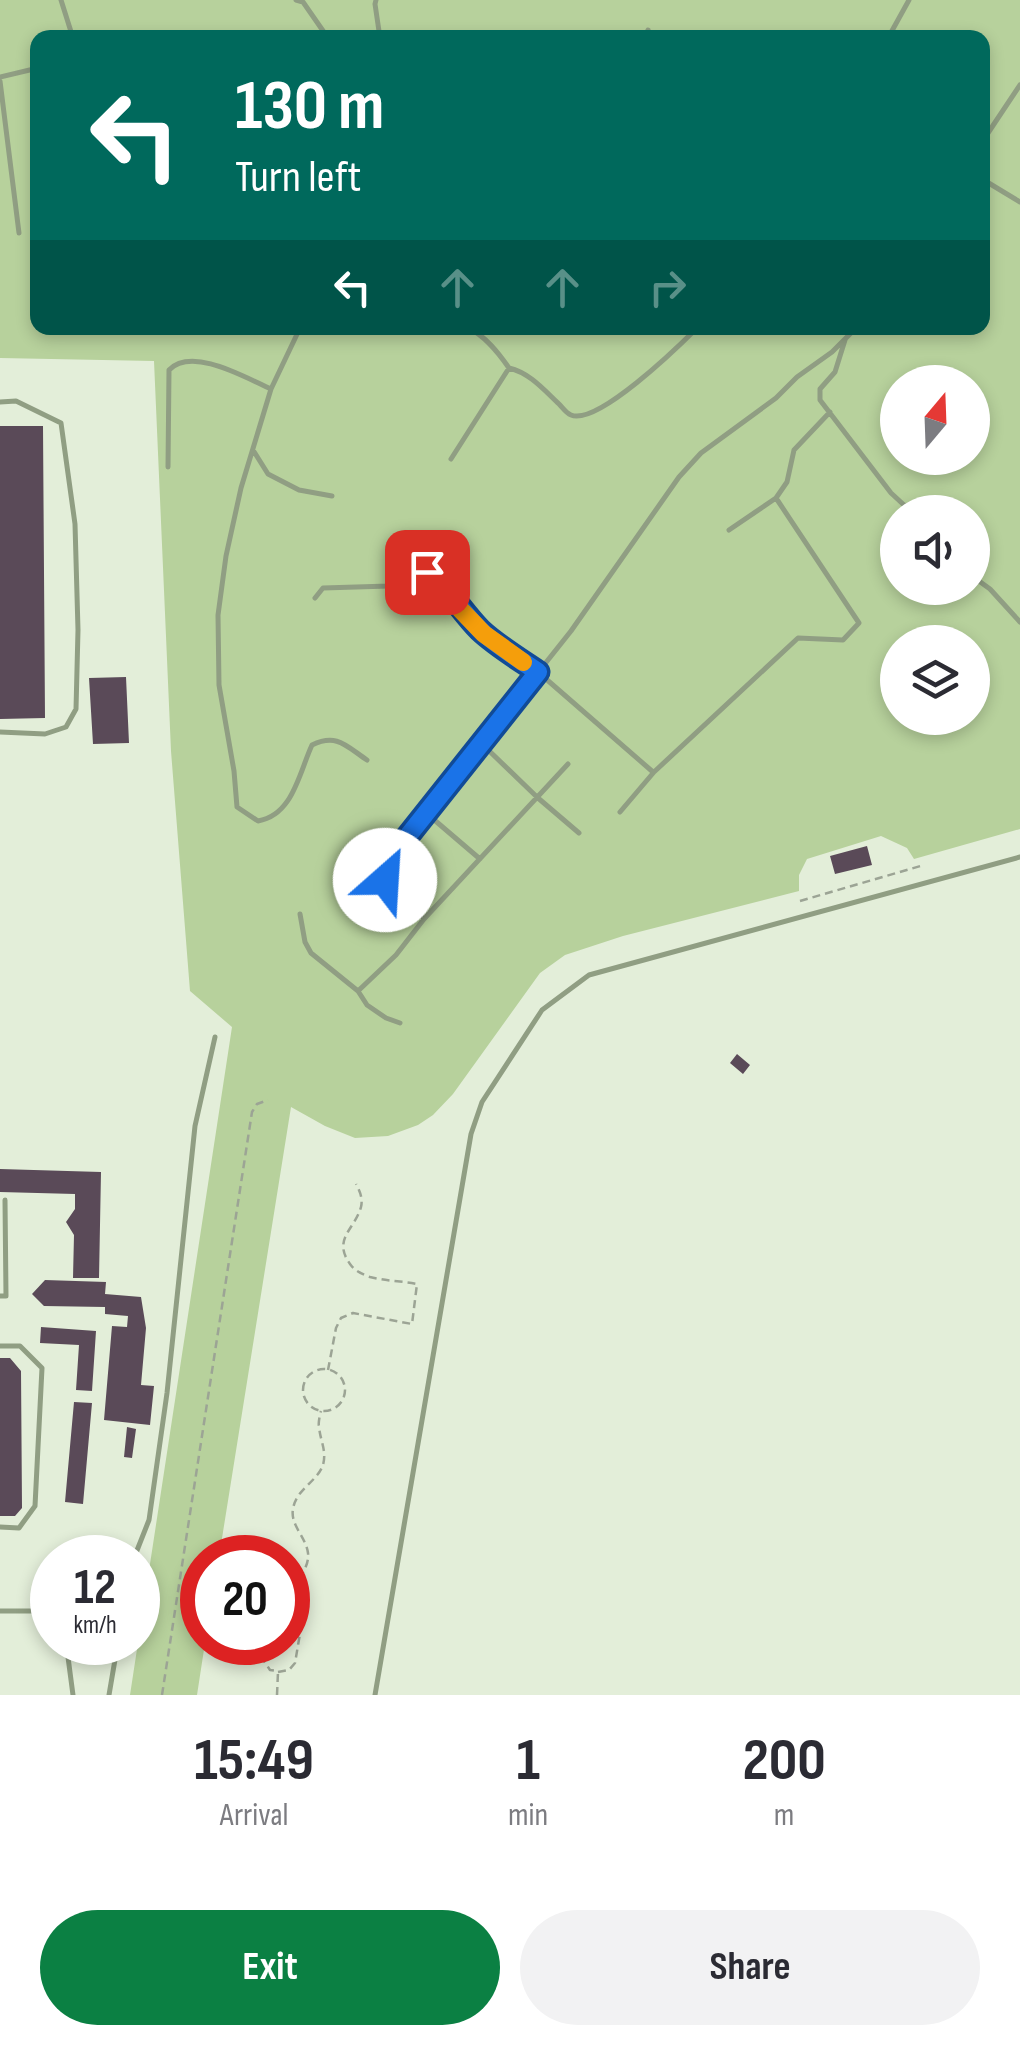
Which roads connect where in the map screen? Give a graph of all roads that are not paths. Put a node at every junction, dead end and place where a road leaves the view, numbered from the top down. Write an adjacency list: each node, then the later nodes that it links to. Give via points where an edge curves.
1 (62, 0): 5 (lane)
2 (296, 0): 6 (lane)
3 (376, 0): 7 (lane)
4 (908, 0): 8 (lane)
5 (71, 30)
6 (322, 30)
7 (379, 30)
8 (892, 30)
9 (30, 70): 10 (lane)
10 (0, 79): 15 (lane)
11 (1020, 85): 12 (lane)
12 (990, 130)
13 (990, 184): 14 (lane)
14 (1020, 202)
15 (19, 234)
16 (297, 335): 22 (lane)
17 (481, 335): 21 (lane)
18 (689, 335): 21 (lane, via 659,366 586,416 571,415 523,372)
19 (849, 335): 20 (lane)
20 (845, 339): 24 (lane, via 835,372 820,389); 35 (lane, via 701,453)
21 (509, 368): 26 (lane)
22 (272, 389): 25 (lane); 27 (lane, via 194,359 175,364 169,370)
23 (0, 402): 36 (lane, via 16,400 61,423 75,524 78,630 76,708 66,728)
24 (830, 412): 28 (lane); 30 (lane, via 794,450)
25 (253, 450): 29 (lane, via 268,474); 38 (lane, via 218,615 218,686 237,807 258,821 277,814 300,780 312,745 323,740 334,739)
26 (451, 459)
27 (168, 467)
28 (893, 495)
29 (332, 496)
30 (776, 498): 31 (lane); 40 (lane, via 859,623 843,640 798,638)
31 (729, 530)
32 (990, 589): 34 (lane)
33 (315, 598): 35 (lane, via 323,588 389,586 427,572 484,634)
34 (1020, 622)
35 (538, 672): 37 (lane); 40 (lane)
36 (0, 732)
37 (481, 743): 41 (lane); 42 (lane)
38 (366, 760)
39 (568, 764): 41 (lane)
40 (654, 772): 43 (lane)
41 (538, 798): 44 (lane); 46 (lane)
42 (426, 812): 46 (lane); 48 (lane, via 384,870 385,880)
43 (620, 812)
44 (580, 833)
45 (1020, 857): 63 (lane, via 589,975 542,1010 482,1102 471,1134)
46 (481, 860): 48 (lane)
47 (300, 914): 49 (lane, via 311,953)
48 (424, 919): 49 (lane)
49 (358, 992): 50 (lane)
50 (400, 1023)
51 (215, 1037): 56 (lane, via 195,1126 167,1393)
52 (6, 1200): 53 (lane, via 6,1296)
53 (0, 1296)
54 (0, 1346): 55 (lane, via 20,1346 42,1368 35,1506 19,1528)
55 (0, 1528)
56 (143, 1535)
57 (0, 1610): 58 (lane)
58 (30, 1611)
59 (69, 1665): 61 (lane)
60 (114, 1665): 62 (lane)
61 (73, 1695)
62 (109, 1695)
63 (375, 1695)

